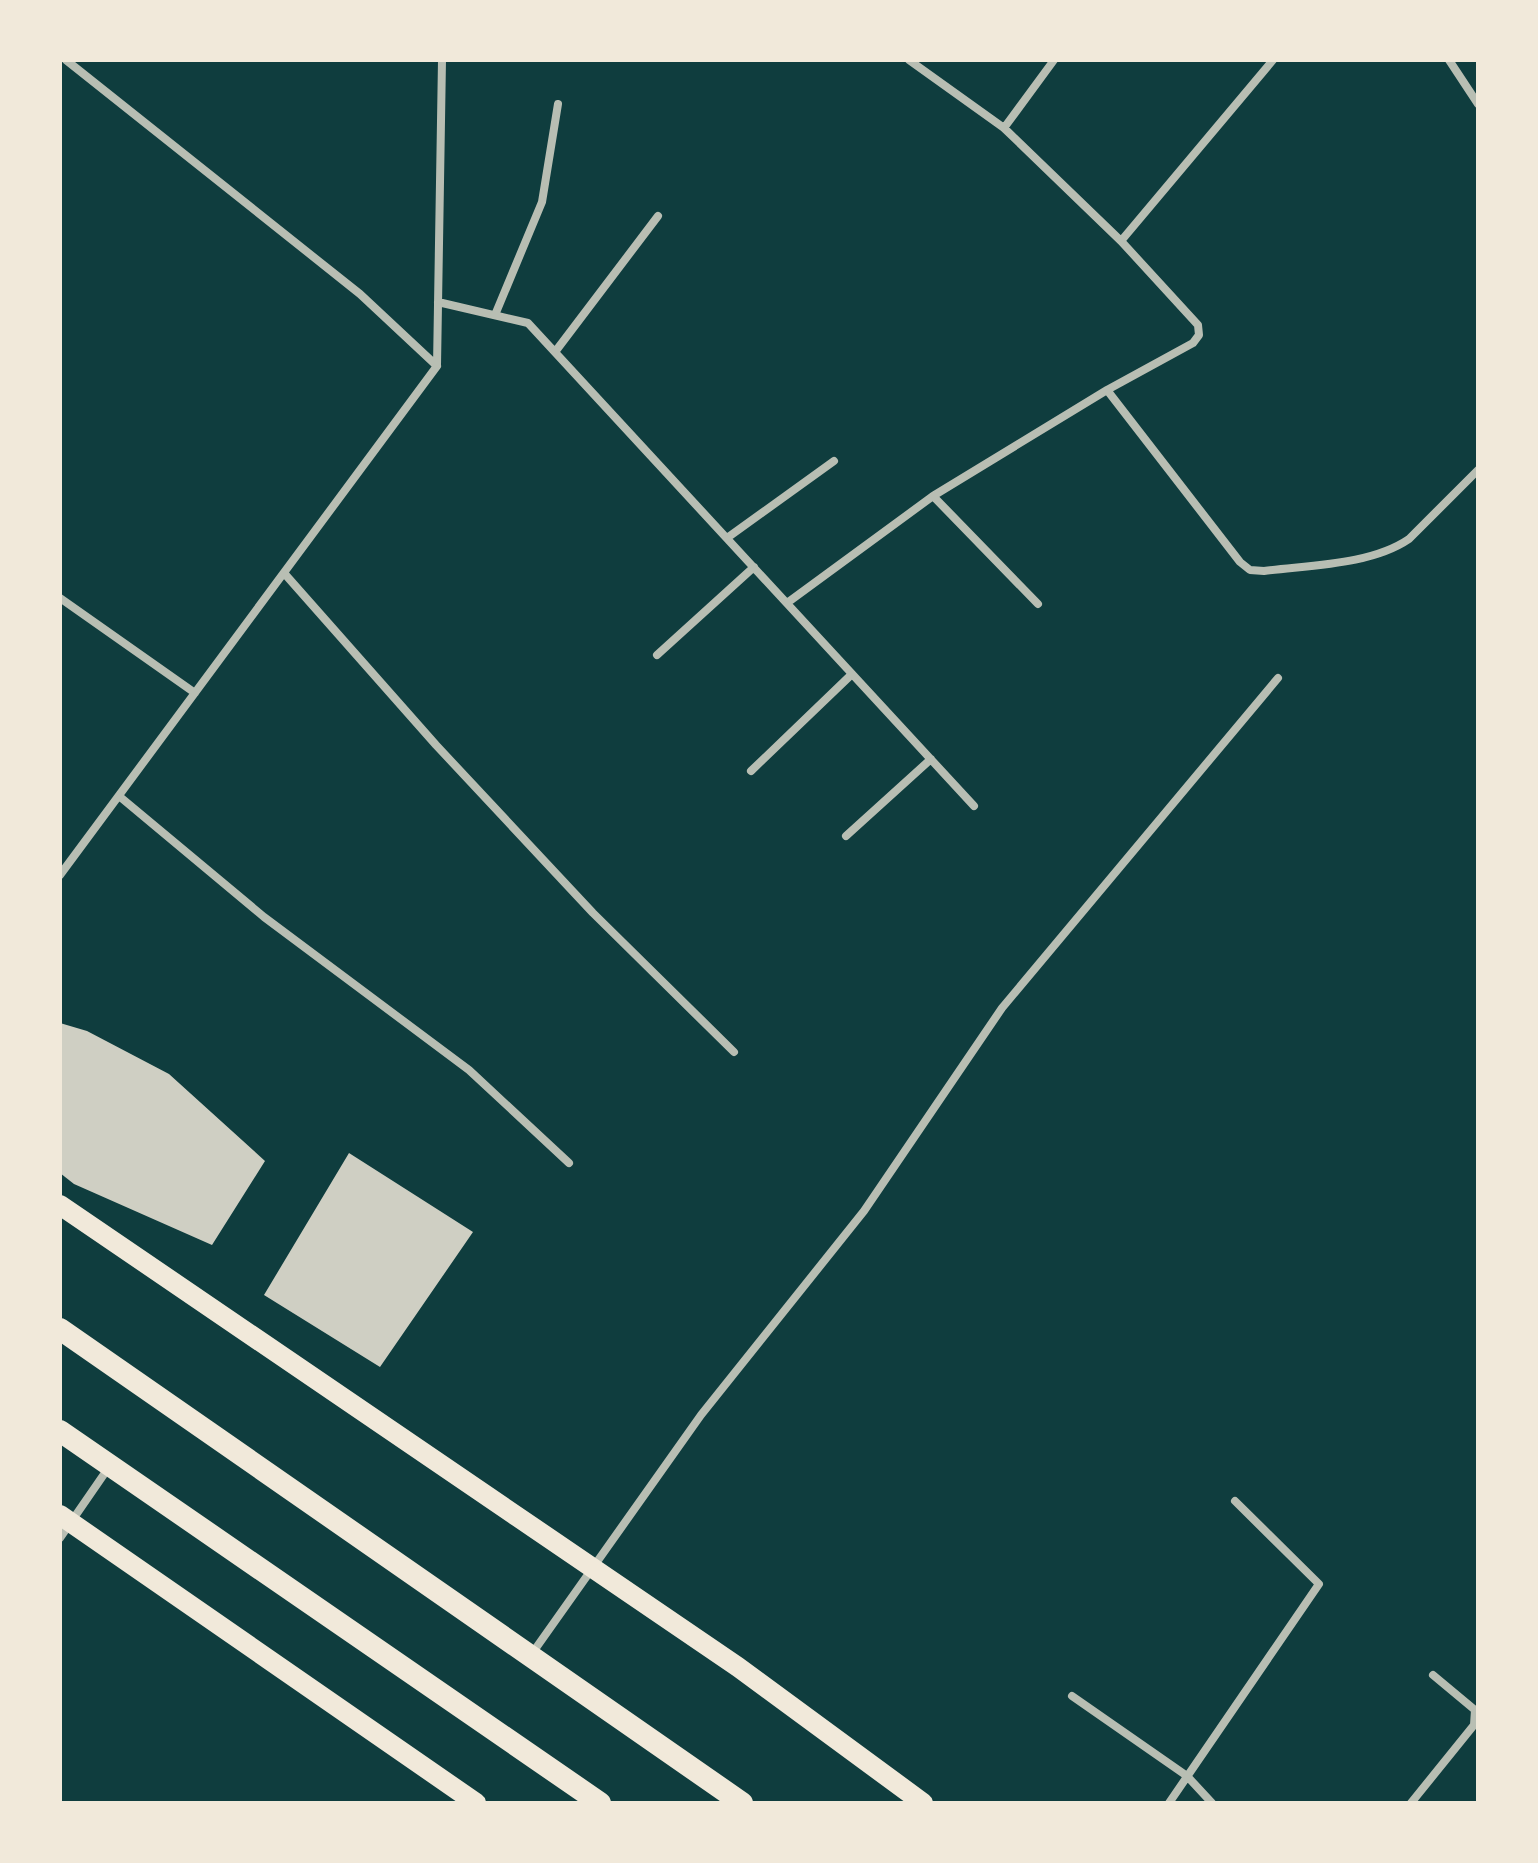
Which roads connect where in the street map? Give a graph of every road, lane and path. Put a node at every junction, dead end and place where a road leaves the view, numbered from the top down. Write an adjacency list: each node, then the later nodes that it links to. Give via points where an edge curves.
1 (66, 60): 15 (street, via 360,294)
2 (442, 60): 12 (street)
3 (909, 60): 9 (street)
4 (1054, 60): 9 (street)
5 (1273, 60): 11 (street)
6 (1449, 60): 8 (street)
7 (558, 104): 13 (street, via 542,202)
8 (1478, 104)
9 (1004, 128): 11 (street)
10 (658, 216): 14 (street)
11 (1121, 241): 16 (street, via 1198,325 1199,335)
12 (438, 302): 13 (street); 15 (street)
13 (495, 315): 14 (street, via 528,323)
14 (555, 352): 20 (street)
15 (437, 366): 22 (street)
16 (1107, 390): 18 (street, via 1250,570 1379,555 1409,539); 19 (street)
17 (834, 461): 20 (street)
18 (1478, 470)
19 (933, 496): 24 (street); 25 (street)
20 (727, 538): 21 (street)
21 (754, 567): 24 (street); 26 (street)
22 (284, 573): 29 (street); 36 (street, via 593,913)
23 (60, 598): 29 (street)
24 (787, 603): 27 (street)
25 (1038, 604)
26 (657, 655)
27 (852, 674): 30 (street); 31 (street)
28 (1278, 678): 44 (street, via 1002,1008 864,1211 701,1415)
29 (195, 693): 32 (street)
30 (931, 759): 33 (street); 34 (street)
31 (751, 771)
32 (119, 796): 35 (street); 37 (street, via 264,917 469,1070)
33 (974, 806)
34 (846, 836)
35 (60, 875)
36 (734, 1052)
37 (569, 1163)
38 (60, 1205): 44 (main road)
39 (60, 1329): 45 (highway)
40 (60, 1431): 41 (highway)
41 (109, 1466): 43 (street); 50 (highway)
42 (1235, 1501): 48 (street, via 1319,1584)
43 (64, 1525): 49 (main road)
44 (593, 1569): 45 (street); 52 (main road)
45 (531, 1656): 51 (highway)
46 (1433, 1675): 55 (street, via 1475,1710 1476,1717)
47 (1072, 1696): 48 (street)
48 (1187, 1776): 53 (street); 54 (street)
49 (476, 1803)
50 (600, 1803)
51 (742, 1803)
52 (923, 1803)
53 (1169, 1803)
54 (1212, 1803)
55 (1411, 1803)

